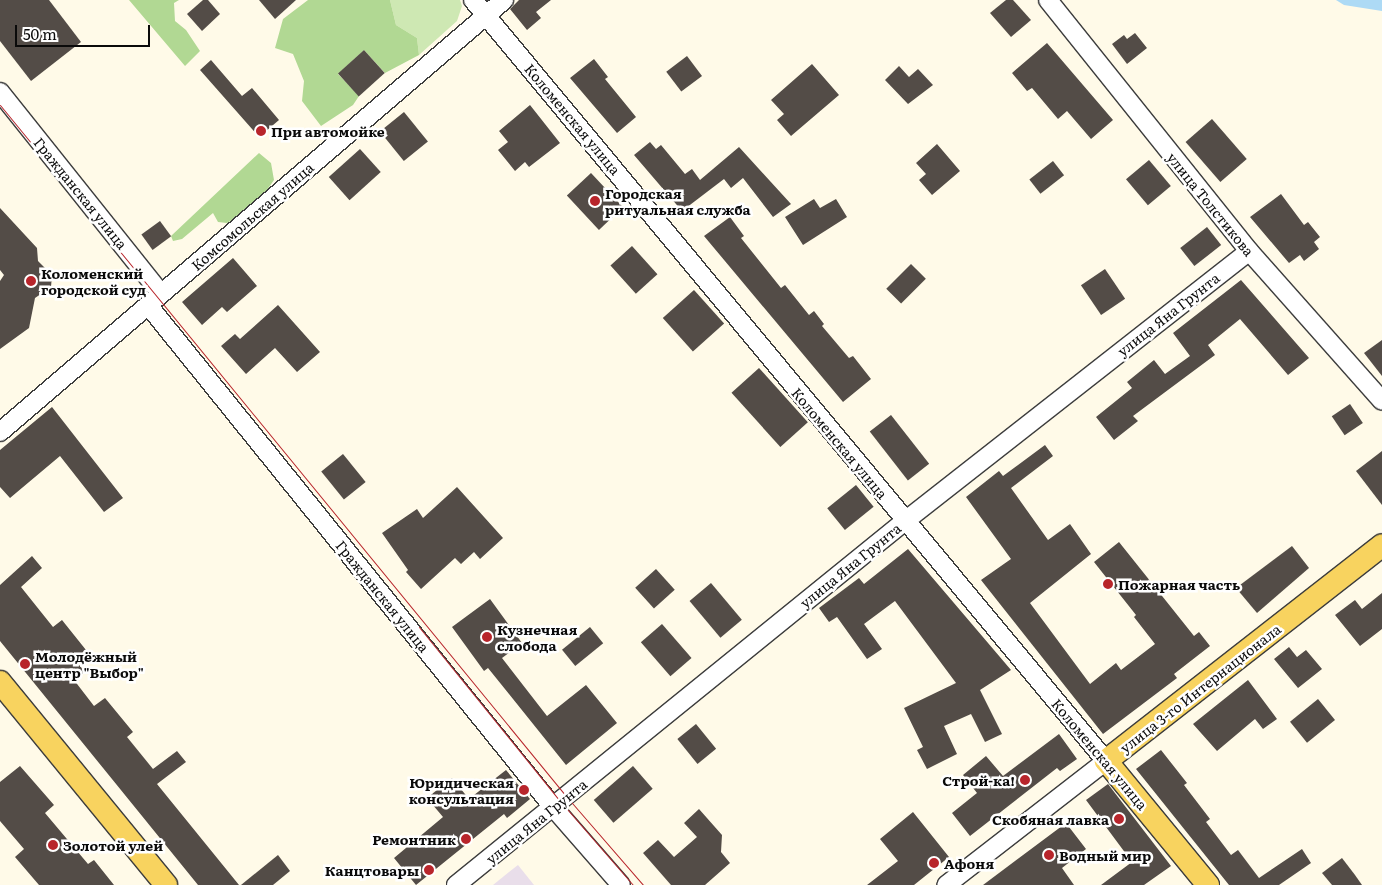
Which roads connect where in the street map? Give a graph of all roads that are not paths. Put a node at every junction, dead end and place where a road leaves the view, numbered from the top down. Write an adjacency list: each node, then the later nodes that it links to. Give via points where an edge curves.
1 (473, 0): 4 (street, Коломенская улица)
2 (504, 0): 4 (street, Комсомольская улица)
3 (1048, 0): 6 (street, улица Толстикова)
4 (486, 15): 7 (street, Комсомольская улица); 10 (street, Коломенская улица)
5 (0, 92): 7 (street, Гражданская улица)
6 (1249, 251): 8 (street, улица Толстикова); 10 (street, улица Яна Грунта)
7 (155, 299): 9 (street, Комсомольская улица); 14 (street, Гражданская улица)
8 (1382, 401)
9 (0, 432)
10 (905, 521): 13 (street, Коломенская улица); 14 (street, улица Яна Грунта)
11 (1382, 545): 13 (main road, улица 3-го Интернационала)
12 (0, 682): 15 (main road)
13 (1106, 761): 18 (street, улица 3-го Интернационала); 19 (main road, Коломенская улица)
14 (552, 807): 16 (street, улица Яна Грунта); 17 (street, Гражданская улица)
15 (166, 885)
16 (456, 885)
17 (621, 885)
18 (946, 885)
19 (1208, 885)

